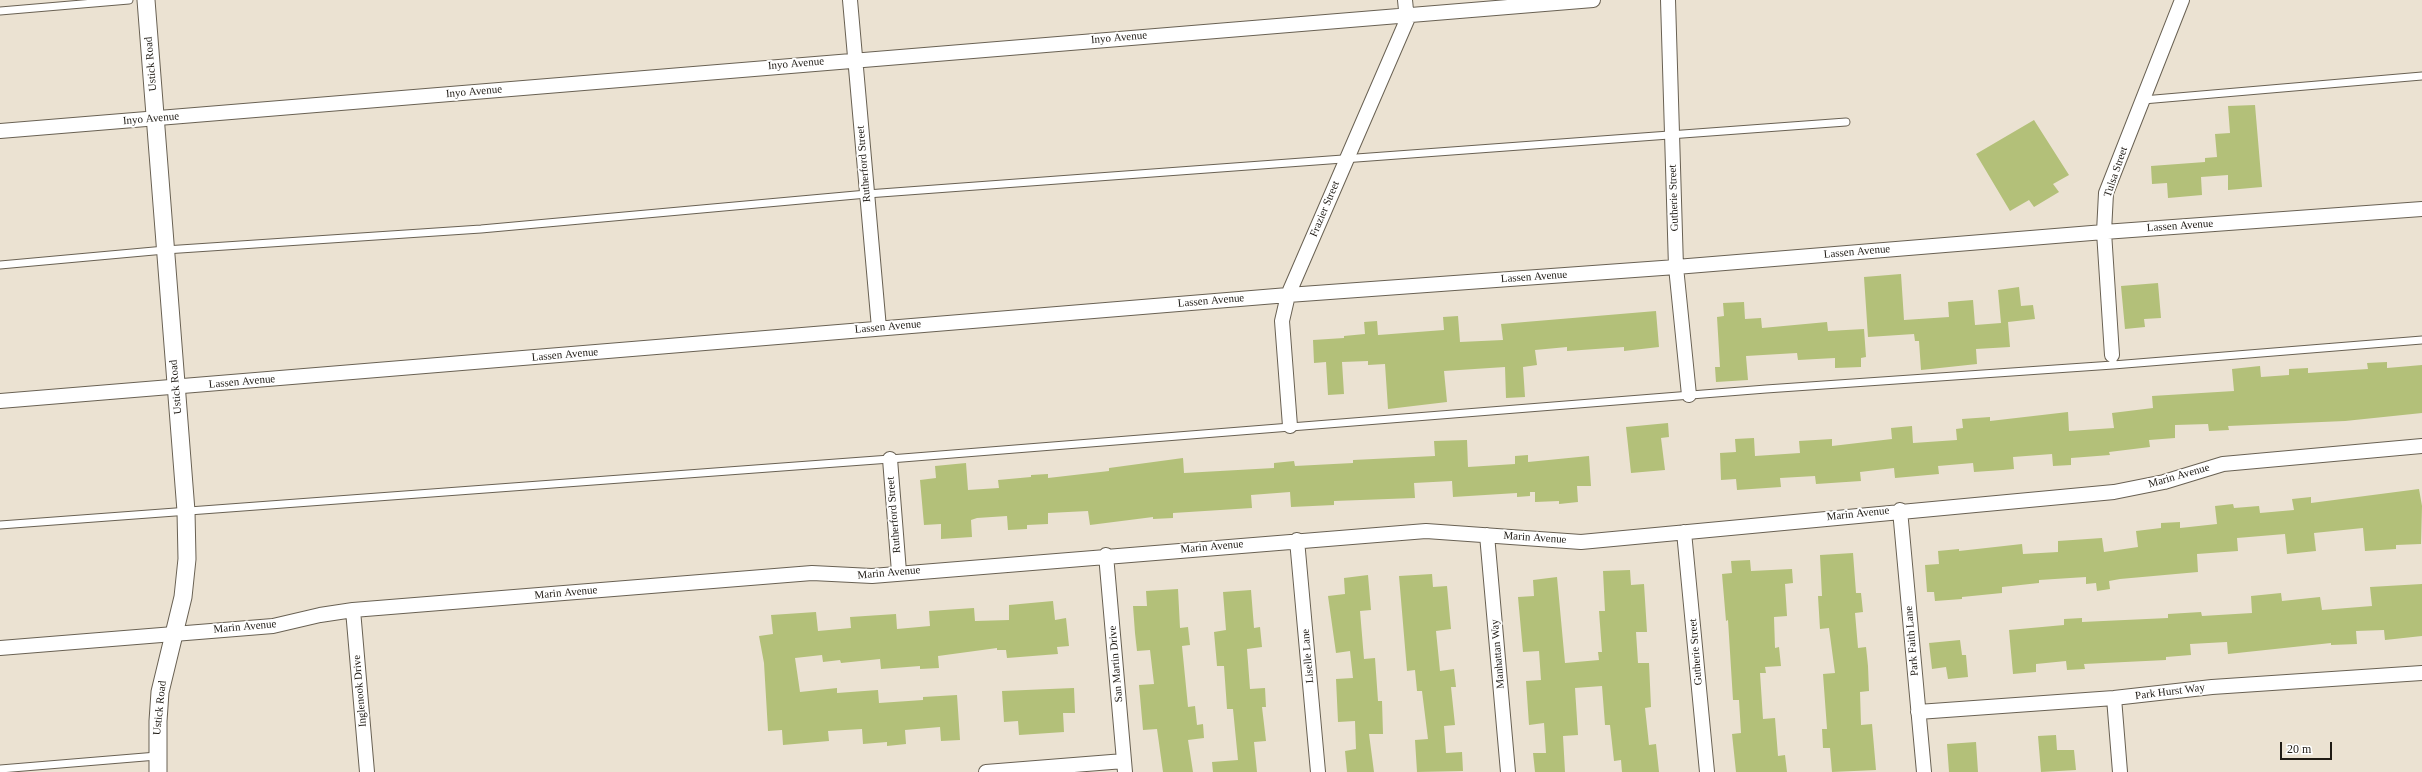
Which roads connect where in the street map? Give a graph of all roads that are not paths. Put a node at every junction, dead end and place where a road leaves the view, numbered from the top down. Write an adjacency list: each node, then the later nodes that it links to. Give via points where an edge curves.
1 (130, 0): 9 (lane)
2 (146, 0): 14 (street, Ustick Road)
3 (850, 0): 11 (street, Rutherford Street)
4 (1405, 0): 10 (street, Frazier Street)
5 (1593, 0): 8 (street, Inyo Avenue)
6 (1668, 0): 17 (street, Gutherie Street)
7 (2182, 0): 13 (street, Tulsa Street)
8 (1531, 2): 10 (street, Inyo Avenue)
9 (0, 11)
10 (1406, 15): 11 (street, Inyo Avenue); 18 (street, Frazier Street, via 1407,20)
11 (855, 59): 14 (street, Inyo Avenue); 19 (street, Rutherford Street)
12 (2422, 76): 13 (lane)
13 (2143, 100): 21 (street, Tulsa Street, via 2106,193)
14 (156, 118): 16 (street, Inyo Avenue); 22 (street, Ustick Road)
15 (1846, 122): 17 (lane)
16 (0, 131)
17 (1672, 134): 18 (lane); 24 (street, Gutherie Street)
18 (1347, 158): 19 (lane); 25 (street, Frazier Street)
19 (867, 194): 22 (lane, via 481,229); 26 (street, Rutherford Street)
20 (2422, 210): 21 (street, Lassen Avenue)
21 (2104, 232): 24 (street, Lassen Avenue); 28 (street, Tulsa Street)
22 (165, 250): 23 (lane); 29 (street, Ustick Road)
23 (0, 265)
24 (1676, 267): 25 (street, Lassen Avenue); 30 (street, Gutherie Street)
25 (1288, 295): 26 (street, Lassen Avenue); 32 (street, Frazier Street, via 1282,321)
26 (879, 328): 29 (street, Lassen Avenue)
27 (2422, 340): 28 (lane)
28 (2112, 360): 30 (lane)
29 (176, 388): 31 (street, Lassen Avenue); 36 (street, Ustick Road)
30 (1689, 395): 32 (lane)
31 (0, 401)
32 (1290, 426): 34 (lane)
33 (2422, 446): 35 (street, Marin Avenue, via 2222,464 2164,482 2114,492)
34 (890, 459): 36 (lane); 42 (street, Rutherford Street)
35 (1900, 510): 38 (street, Marin Avenue); 48 (street, Park Faith Lane)
36 (186, 511): 37 (lane); 44 (street, Ustick Road, via 183,596)
37 (0, 524)
38 (1684, 532): 39 (street, Marin Avenue, via 1581,542); 56 (street, Gutherie Street)
39 (1487, 535): 40 (street, Marin Avenue, via 1426,531); 55 (street, Manhattan Way)
40 (1297, 540): 41 (street, Marin Avenue); 54 (street, Liselle Lane)
41 (1106, 555): 42 (street, Marin Avenue); 50 (street, San Martin Drive)
42 (899, 572): 43 (street, Marin Avenue, via 872,576 812,573)
43 (353, 610): 44 (street, Marin Avenue, via 273,626); 52 (street, Inglenook Drive)
44 (174, 632): 45 (street, Marin Avenue); 49 (street, Ustick Road, via 160,692)
45 (0, 648)
46 (2422, 673): 47 (street, Park Hurst Way, via 2212,687)
47 (2114, 698): 48 (street, Park Hurst Way); 58 (street)
48 (1918, 712): 57 (street, Park Faith Lane)
49 (158, 764): 51 (lane)
50 (1125, 766): 53 (street)
51 (0, 769)
52 (367, 772)
53 (986, 772)
54 (1318, 772)
55 (1508, 772)
56 (1707, 772)
57 (1924, 772)
58 (2120, 772)

